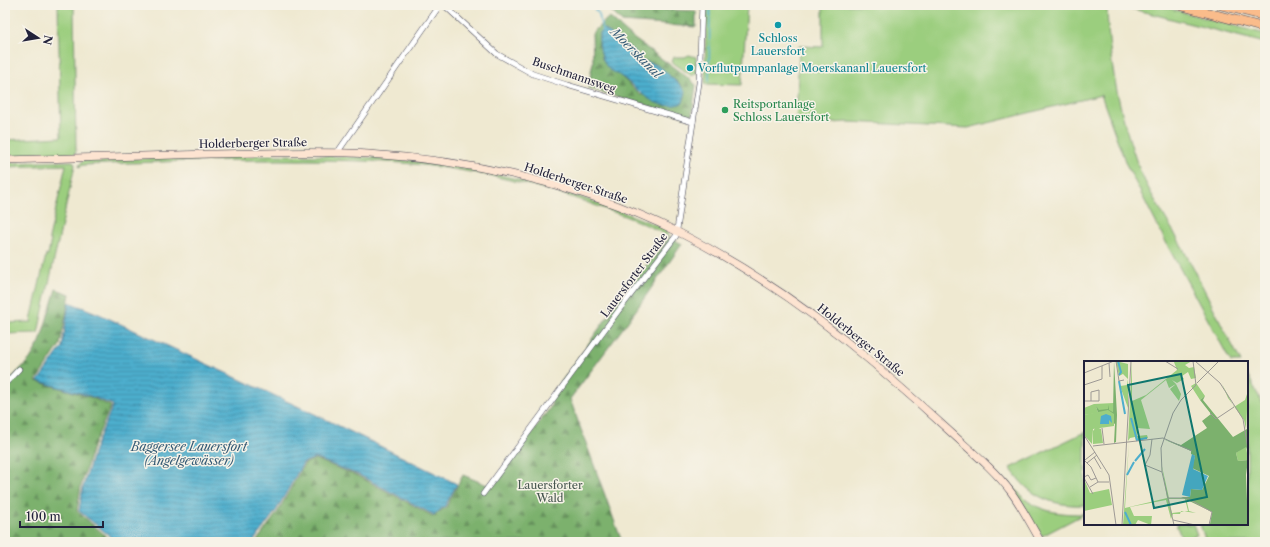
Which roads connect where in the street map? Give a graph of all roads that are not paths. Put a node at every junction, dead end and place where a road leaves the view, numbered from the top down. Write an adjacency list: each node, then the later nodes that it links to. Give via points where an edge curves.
1 (440, 5): 9 (street)
2 (444, 5): 8 (street, Buschmannsweg, via 497,54 533,74)
3 (702, 5): 8 (street, Lauersforter Straße, via 699,83)
4 (1179, 5): 7 (highway)
5 (1221, 5): 6 (highway)
6 (1265, 16)
7 (1265, 28)
8 (693, 122): 11 (street, Lauersforter Straße)
9 (338, 153): 10 (main road, Holderberger Straße); 11 (main road, Holderberger Straße, via 442,162 513,174 583,194)
10 (5, 160)
11 (676, 232): 14 (street, Lauersforter Straße, via 676,236); 15 (main road, Holderberger Straße, via 775,288 842,336 990,468 1011,492)
12 (19, 368): 13 (street)
13 (5, 384)
14 (483, 494)
15 (1041, 542)

